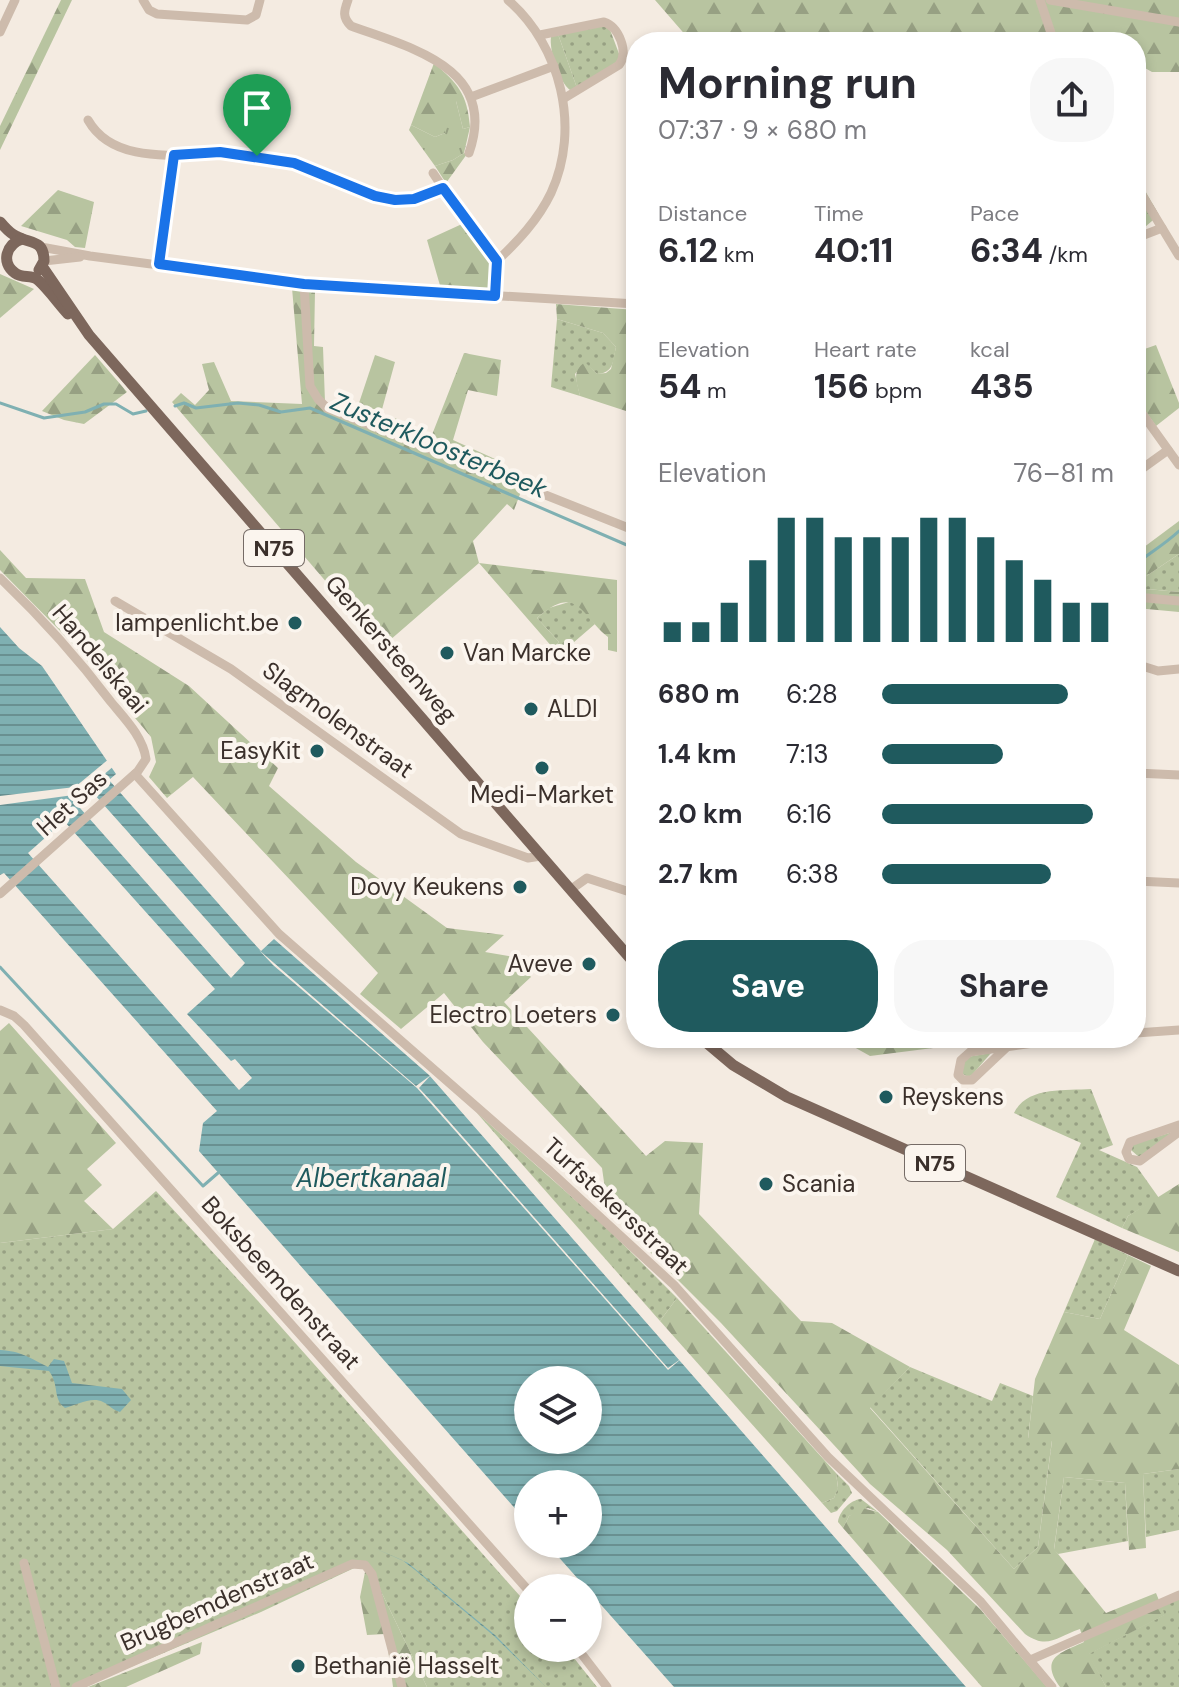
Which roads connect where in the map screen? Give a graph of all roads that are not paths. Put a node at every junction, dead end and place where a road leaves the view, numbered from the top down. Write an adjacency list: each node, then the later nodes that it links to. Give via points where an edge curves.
1 (15, 0): 8 (street)
2 (143, 0): 3 (street, via 157,14 247,20 256,15)
3 (260, 0)
4 (348, 0): 12 (street, via 344,12 351,26 433,58)
5 (508, 0): 10 (street)
6 (1045, 0): 7 (street); 9 (street)
7 (1179, 22)
8 (0, 32)
9 (1052, 32)
10 (540, 35): 11 (street); 13 (street, via 604,22 611,24 624,51 619,65)
11 (554, 66): 12 (street); 13 (street)
12 (471, 97): 15 (street)
13 (563, 99): 29 (street, via 566,128 551,194 520,239)
14 (88, 120): 16 (street, via 106,141)
15 (475, 147)
16 (174, 155): 18 (street, via 220,152 294,163 395,200); 31 (street)
17 (433, 173): 18 (street)
18 (443, 188): 29 (street)
19 (1146, 202): 21 (street)
20 (0, 222): 24 (main road)
21 (1162, 228): 22 (street); 27 (street)
22 (1146, 234)
23 (0, 235): 28 (main road)
24 (22, 239): 25 (main road); 28 (main road)
25 (41, 247): 26 (street); 30 (main road, Genkersteenweg / N75)
26 (90, 256): 30 (street); 31 (street)
27 (1179, 256)
28 (5, 259): 32 (main road, Genkersteenweg / N75, via 19,276)
29 (497, 261): 34 (street)
30 (43, 264): 32 (main road); 36 (main road, Genkersteenweg / N75)
31 (159, 264): 33 (street)
32 (31, 276): 36 (main road, Genkersteenweg / N75)
33 (304, 284): 34 (street); 41 (street, via 310,386 327,408)
34 (495, 296): 35 (street)
35 (626, 303)
36 (81, 325): 51 (main road, Genkersteenweg / N75)
37 (1146, 419): 38 (street)
38 (1168, 450): 39 (street); 40 (street)
39 (1179, 465)
40 (1146, 466)
41 (626, 527)
42 (0, 578): 50 (street, Handelskaai, via 68,646 140,739 146,759)
43 (1146, 598): 45 (street)
44 (115, 601): 51 (street, Slagmolenstraat, via 231,669 461,834 528,858)
45 (1179, 601)
46 (1146, 667): 47 (street)
47 (1179, 669)
48 (1146, 773): 49 (street)
49 (1179, 775)
50 (131, 777): 56 (street, Het Sas); 70 (street, Turfstekersstraat, via 279,934 674,1285 828,1457 980,1601)
51 (541, 856): 54 (main road, Genkersteenweg / N75)
52 (1146, 881): 53 (street)
53 (1179, 883)
54 (570, 890): 55 (street, via 587,878); 57 (main road, Genkersteenweg / N75)
55 (626, 891)
56 (1, 893)
57 (626, 954)
58 (0, 1010): 68 (street, Boksbeemdenstraat, via 24,1025)
59 (1179, 1030): 60 (street)
60 (1146, 1032)
61 (713, 1048): 66 (main road, N75, via 787,1097)
62 (998, 1048): 63 (street, via 966,1054 958,1075 972,1080)
63 (1006, 1048)
64 (1179, 1125): 65 (street, via 1130,1142 1129,1159 1140,1161)
65 (1179, 1132)
66 (1179, 1271)
67 (24, 1563): 72 (street)
68 (514, 1574)
69 (1179, 1595): 70 (street)
70 (1030, 1660): 76 (street, Turfstekersstraat)
71 (588, 1662): 75 (street)
72 (56, 1687)
73 (76, 1687): 74 (street, Brugbemdenstraat, via 352,1564 365,1565 372,1574)
74 (402, 1687)
75 (607, 1687)
76 (1052, 1687)

